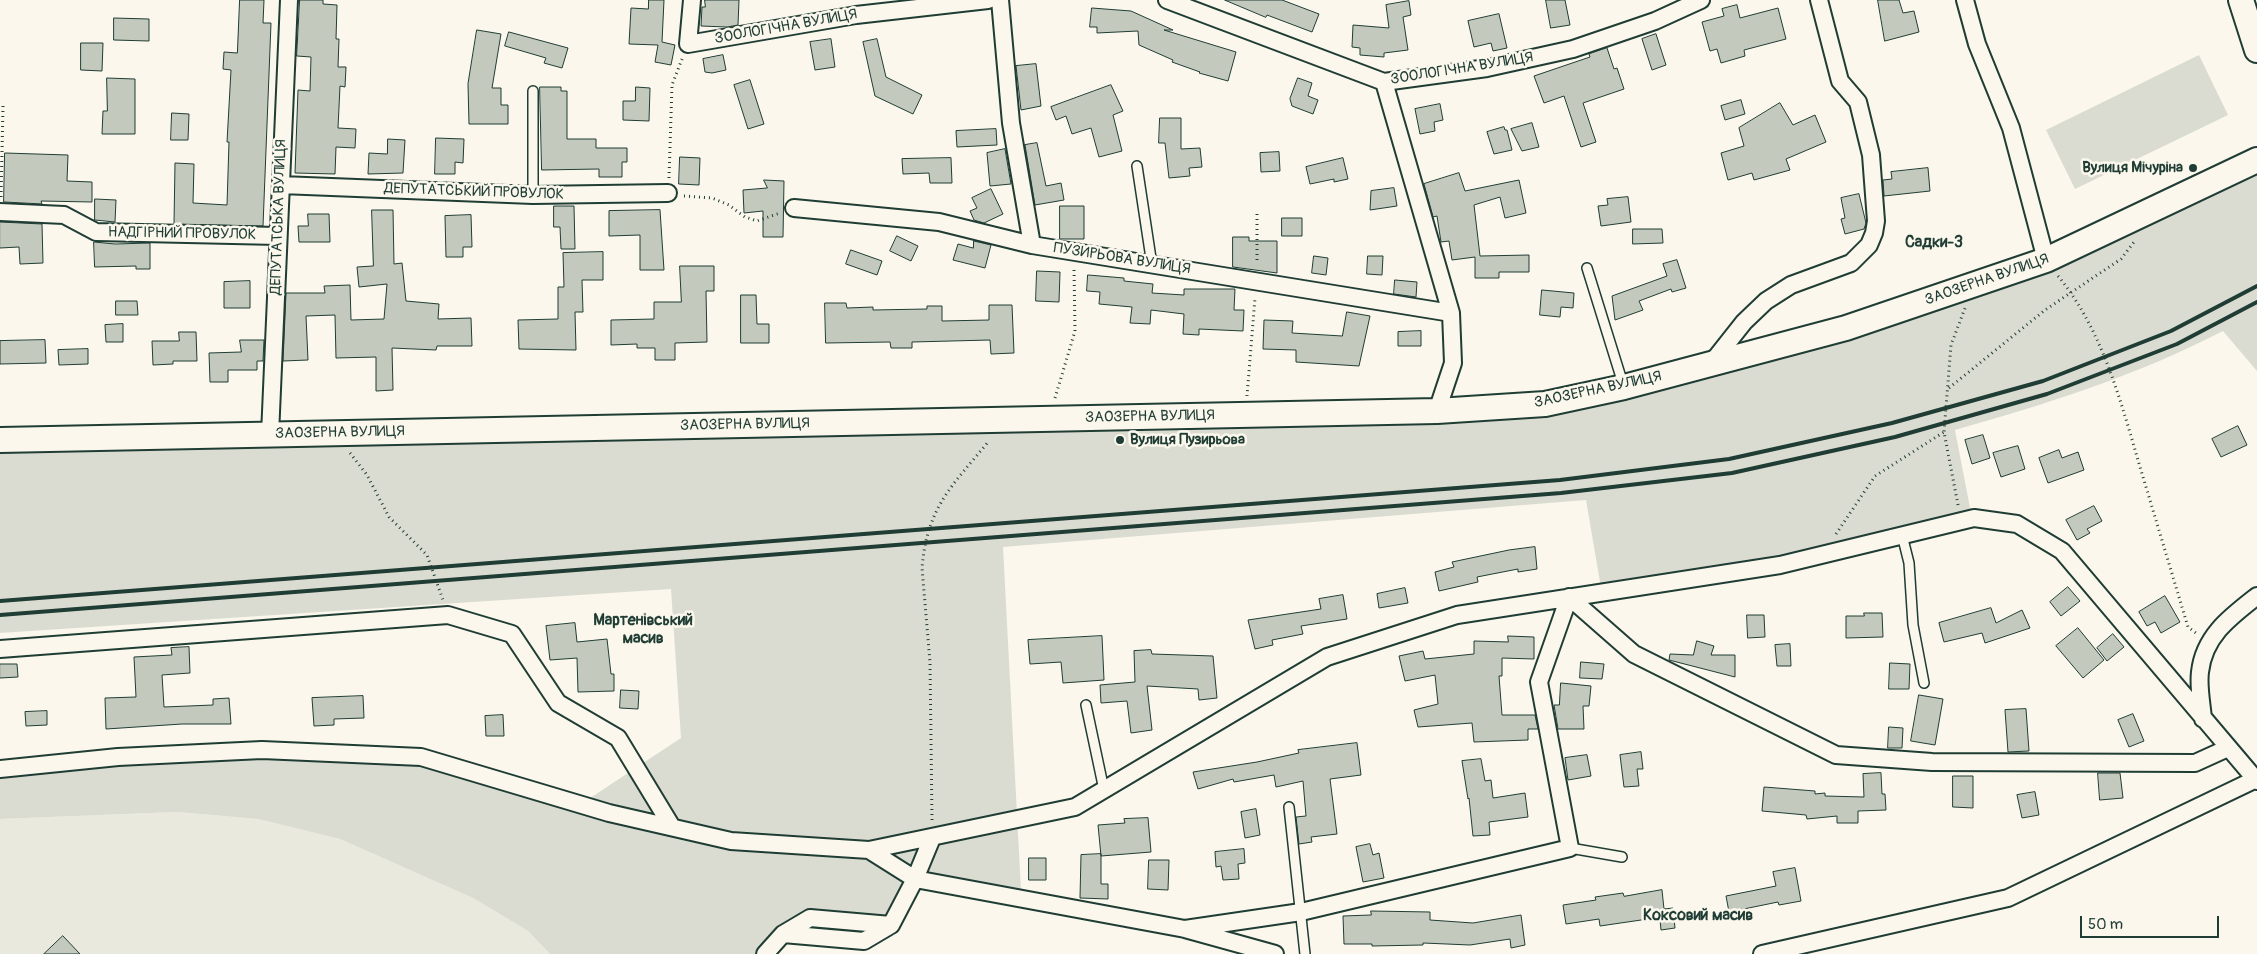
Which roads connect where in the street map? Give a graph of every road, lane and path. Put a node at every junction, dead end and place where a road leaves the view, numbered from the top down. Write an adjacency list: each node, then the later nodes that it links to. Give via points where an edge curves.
1 (289, 0): 17 (street, ДЕПУТАТСЬКА ВУЛИЦЯ)
2 (692, 0): 10 (street)
3 (988, 0): 10 (street, ЗООЛОГІЧНА ВУЛИЦЯ, via 856,15)
4 (1000, 0): 24 (street, via 1011,123)
5 (1167, 0): 12 (street, ЗООЛОГІЧНА ВУЛИЦЯ)
6 (1701, 0): 12 (street, ЗООЛОГІЧНА ВУЛИЦЯ, via 1655,21 1573,49 1487,68)
7 (1819, 0): 34 (street, via 1840,81 1858,102 1871,155 1874,233 1868,245 1850,263 1791,285 1766,301 1744,322)
8 (1965, 0): 27 (street, via 1977,44 2011,128)
9 (2241, 0): 11 (street)
10 (688, 44): 18 (path, via 672,85)
11 (2257, 50)
12 (1384, 82): 33 (street)
13 (533, 91): 19 (lane)
14 (3, 106): 21 (path)
15 (2257, 160): 27 (street, ЗАОЗЕРНА ВУЛИЦЯ)
16 (1137, 166): 28 (lane)
17 (281, 185): 19 (street, ДЕПУТАТСЬКИЙ ПРОВУЛОК); 23 (street, ДЕПУТАТСЬКА ВУЛИЦЯ)
18 (668, 193): 19 (street, ДЕПУТАТСЬКИЙ ПРОВУЛОК); 20 (path, via 712,198 729,205 745,218 757,221)
19 (533, 195)
20 (794, 208): 24 (street, ПУЗИРЬОВА ВУЛИЦЯ, via 939,222)
21 (0, 212): 23 (street, НАДГІРНИЙ ПРОВУЛОК, via 64,215 96,232)
22 (1257, 214): 30 (path)
23 (278, 236): 43 (street, ДЕПУТАТСЬКА ВУЛИЦЯ)
24 (1032, 245): 25 (street, ПУЗИРЬОВА ВУЛИЦЯ)
25 (1074, 252): 28 (street, ПУЗИРЬОВА ВУЛИЦЯ); 39 (path, via 1075,331)
26 (2121, 258): 32 (path)
27 (2046, 260): 31 (street, ЗАОЗЕРНА ВУЛИЦЯ); 32 (path)
28 (1152, 265): 30 (street, ПУЗИРЬОВА ВУЛИЦЯ)
29 (1587, 268): 35 (lane)
30 (1257, 280): 33 (street, ПУЗИРЬОВА ВУЛИЦЯ); 38 (path)
31 (1974, 286): 34 (street, ЗАОЗЕРНА ВУЛИЦЯ, via 1846,328); 36 (path, via 1951,346)
32 (2072, 292): 36 (path); 51 (path, via 2096,339 2120,399 2188,627)
33 (1451, 313): 37 (street, via 1453,363)
34 (1710, 365): 35 (street, ЗАОЗЕРНА ВУЛИЦЯ)
35 (1624, 387): 37 (street, ЗАОЗЕРНА ВУЛИЦЯ, via 1545,404)
36 (1949, 388): 41 (path)
37 (1438, 411): 38 (street, ЗАОЗЕРНА ВУЛИЦЯ)
38 (1246, 414): 39 (street, ЗАОЗЕРНА ВУЛИЦЯ)
39 (1049, 419): 40 (street, ЗАОЗЕРНА ВУЛИЦЯ)
40 (1006, 420): 42 (street, ЗАОЗЕРНА ВУЛИЦЯ); 62 (path, via 944,496 932,518 923,553 930,662)
41 (1944, 432): 45 (path); 47 (path, via 1874,476)
42 (334, 433): 43 (street, ЗАОЗЕРНА ВУЛИЦЯ); 50 (path, via 367,475 389,517 427,554)
43 (270, 434): 44 (street, ЗАОЗЕРНА ВУЛИЦЯ)
44 (0, 440)
45 (1961, 521): 46 (street); 55 (street, via 1974,518 2016,524 2062,551)
46 (1902, 535): 47 (street); 53 (lane, via 1909,563 1913,625)
47 (1823, 555): 49 (street, via 1780,565)
48 (2257, 596): 51 (street, via 2232,616)
49 (1569, 597): 56 (street, via 1634,654 1836,755 1932,762 2195,763); 59 (street, via 1457,614 1327,657); 63 (street, via 1539,682)
50 (448, 615): 52 (street); 61 (street, via 512,634 558,703 618,738)
51 (2208, 642): 55 (street, via 2200,673)
52 (0, 649)
53 (1924, 683)
54 (1086, 705): 59 (lane)
55 (2203, 720): 56 (street)
56 (2228, 748): 58 (street)
57 (0, 769): 61 (street, via 118,757 262,750 421,757 609,813)
58 (2255, 781): 72 (street, via 2008,898)
59 (1104, 790): 62 (street, via 1075,807)
60 (1289, 807): 67 (lane)
61 (672, 828): 64 (street, via 731,841)
62 (932, 838): 64 (street); 66 (street)
63 (1570, 848): 65 (lane); 67 (street)
64 (868, 850): 66 (street)
65 (1622, 857)
66 (915, 879): 68 (street); 69 (street, via 891,925 864,941 783,934)
67 (1301, 912): 68 (street); 71 (lane)
68 (1185, 929): 70 (street)
69 (765, 954)
70 (1275, 954)
71 (1305, 954)
72 (1762, 954)

